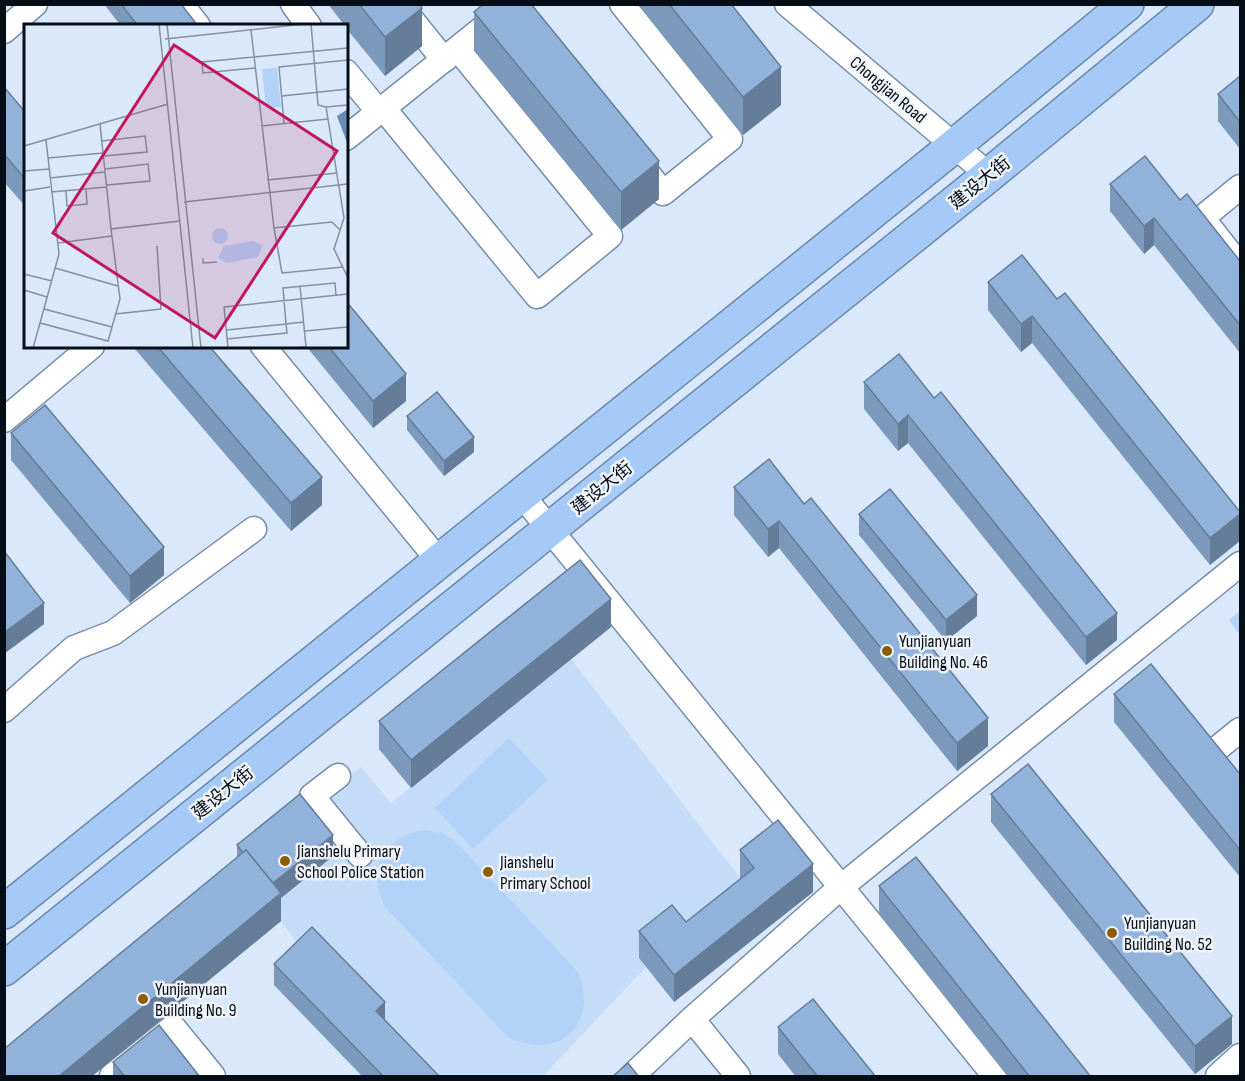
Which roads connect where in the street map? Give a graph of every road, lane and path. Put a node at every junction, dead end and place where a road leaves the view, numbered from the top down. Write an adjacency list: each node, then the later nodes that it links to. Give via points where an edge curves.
1 (35, 4): 10 (street)
2 (181, 4): 9 (street)
3 (399, 4): 11 (street)
4 (622, 4): 16 (street, via 730,139 663,193)
5 (787, 4): 15 (street, Chongjian Road)
6 (1127, 4): 15 (highway)
7 (1197, 4): 17 (highway, 建设大街)
8 (518, 11): 11 (street)
9 (196, 24)
10 (4, 31)
11 (451, 55): 13 (street); 13 (street, via 610,236 537,296)
12 (348, 74): 13 (street)
13 (381, 110): 14 (street)
14 (348, 136)
15 (954, 146): 17 (street, Chongjian Road); 23 (highway)
16 (627, 148)
17 (989, 175): 25 (highway, 建设大街)
18 (1240, 187): 19 (street, via 1202,218)
19 (1240, 266)
20 (90, 348): 22 (street)
21 (265, 348): 26 (street)
22 (4, 420)
23 (521, 494): 25 (street); 26 (highway)
24 (254, 528): 28 (street, via 113,633 74,648)
25 (550, 529): 33 (street); 35 (highway, 建设大街)
26 (439, 561): 34 (highway)
27 (1240, 564): 33 (street, via 1141,660 905,850)
28 (4, 710)
29 (1240, 730): 30 (street)
30 (1214, 750)
31 (338, 776): 32 (street, via 312,795)
32 (360, 855)
33 (841, 887): 36 (street); 42 (street)
34 (4, 912)
35 (4, 969)
36 (692, 1019): 40 (street); 41 (street)
37 (1240, 1056): 43 (street)
38 (112, 1077): 39 (street, via 174,1027)
39 (213, 1077)
40 (632, 1077)
41 (738, 1077)
42 (995, 1077)
43 (1218, 1077)

